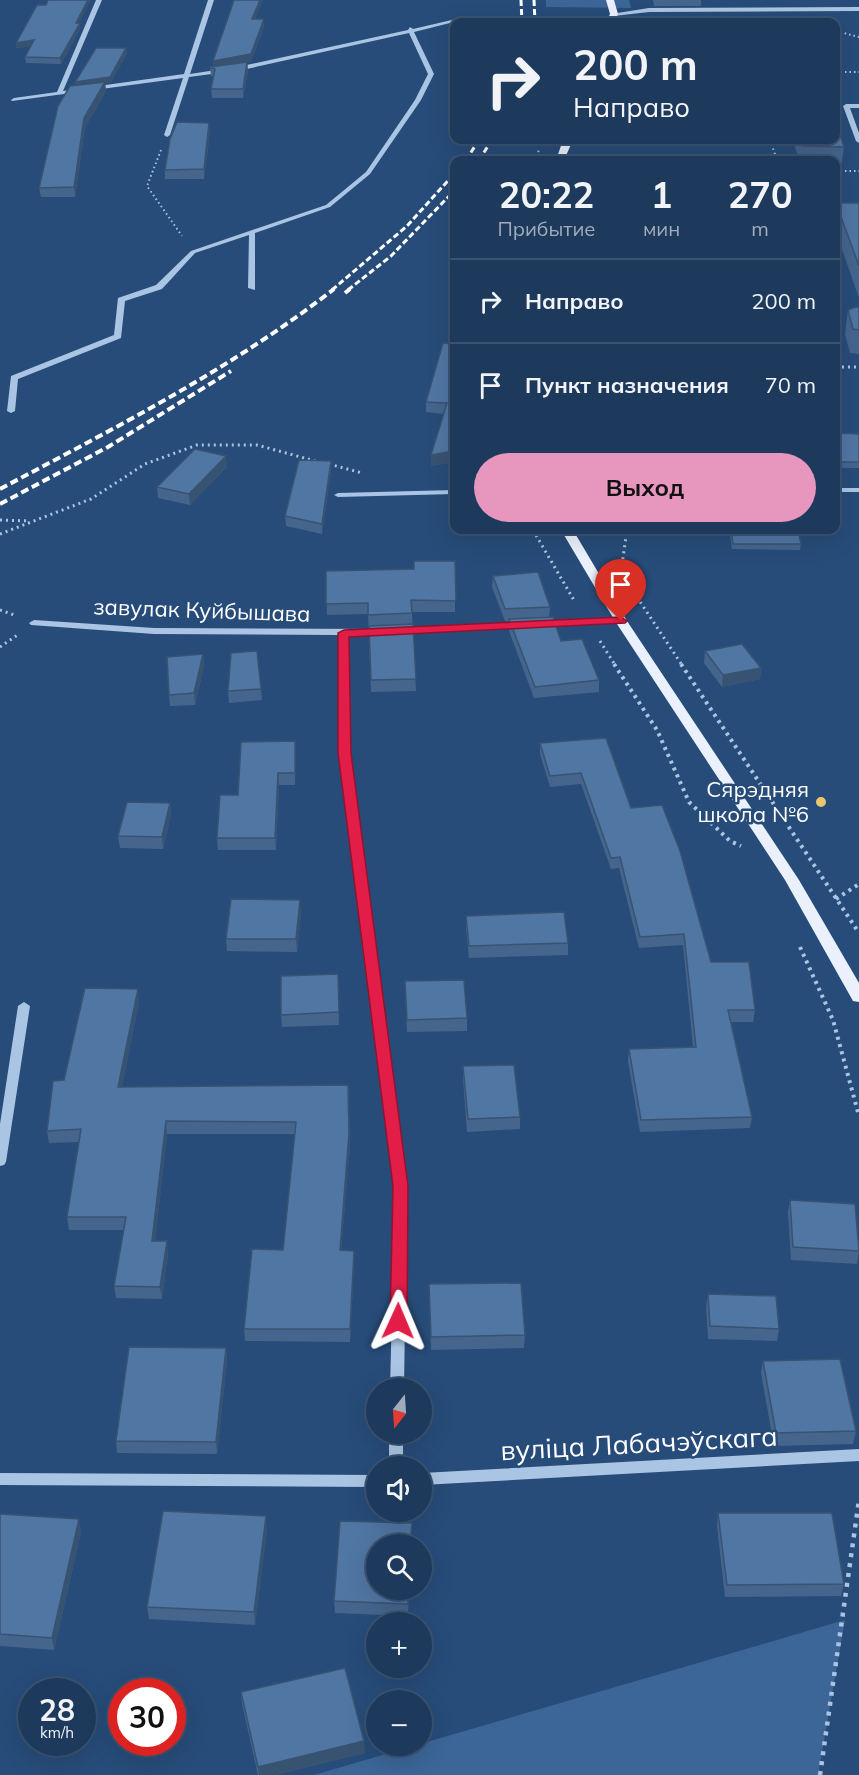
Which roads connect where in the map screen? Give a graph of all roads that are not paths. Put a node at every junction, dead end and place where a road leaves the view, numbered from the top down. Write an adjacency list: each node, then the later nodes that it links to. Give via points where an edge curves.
1 (99, 0): 12 (street)
2 (211, 0): 11 (street)
3 (610, 0): 7 (main road)
4 (850, 0): 5 (street)
5 (852, 9): 6 (street); 8 (street, via 649,10)
6 (859, 9)
7 (611, 18)
8 (615, 18)
9 (450, 22): 10 (street)
10 (410, 29): 11 (street, via 242,68); 17 (street, via 431,74 368,173 328,206)
11 (187, 75): 12 (street); 15 (street)
12 (59, 94): 13 (street)
13 (14, 100)
14 (859, 106): 16 (street, via 846,106)
15 (167, 135)
16 (859, 141)
17 (252, 232): 18 (street); 19 (street, via 193,252 159,287 121,300 118,336 14,378)
18 (252, 288)
19 (11, 411)
20 (840, 490): 21 (street)
21 (859, 490)
22 (450, 492): 23 (street)
23 (339, 495)
24 (569, 534): 25 (main road)
25 (621, 621): 27 (street, завулак Куйбышава); 28 (main road, via 792,880)
26 (34, 623): 27 (street, завулак Куйбышава, via 154,631)
27 (344, 633): 31 (street, via 345,753 400,1186)
28 (859, 997)
29 (24, 1006): 30 (street)
30 (0, 1162)
31 (397, 1378)
32 (859, 1455): 33 (street, вуліца Лабачэўскага)
33 (432, 1478)
34 (0, 1479): 35 (street)
35 (366, 1480)

